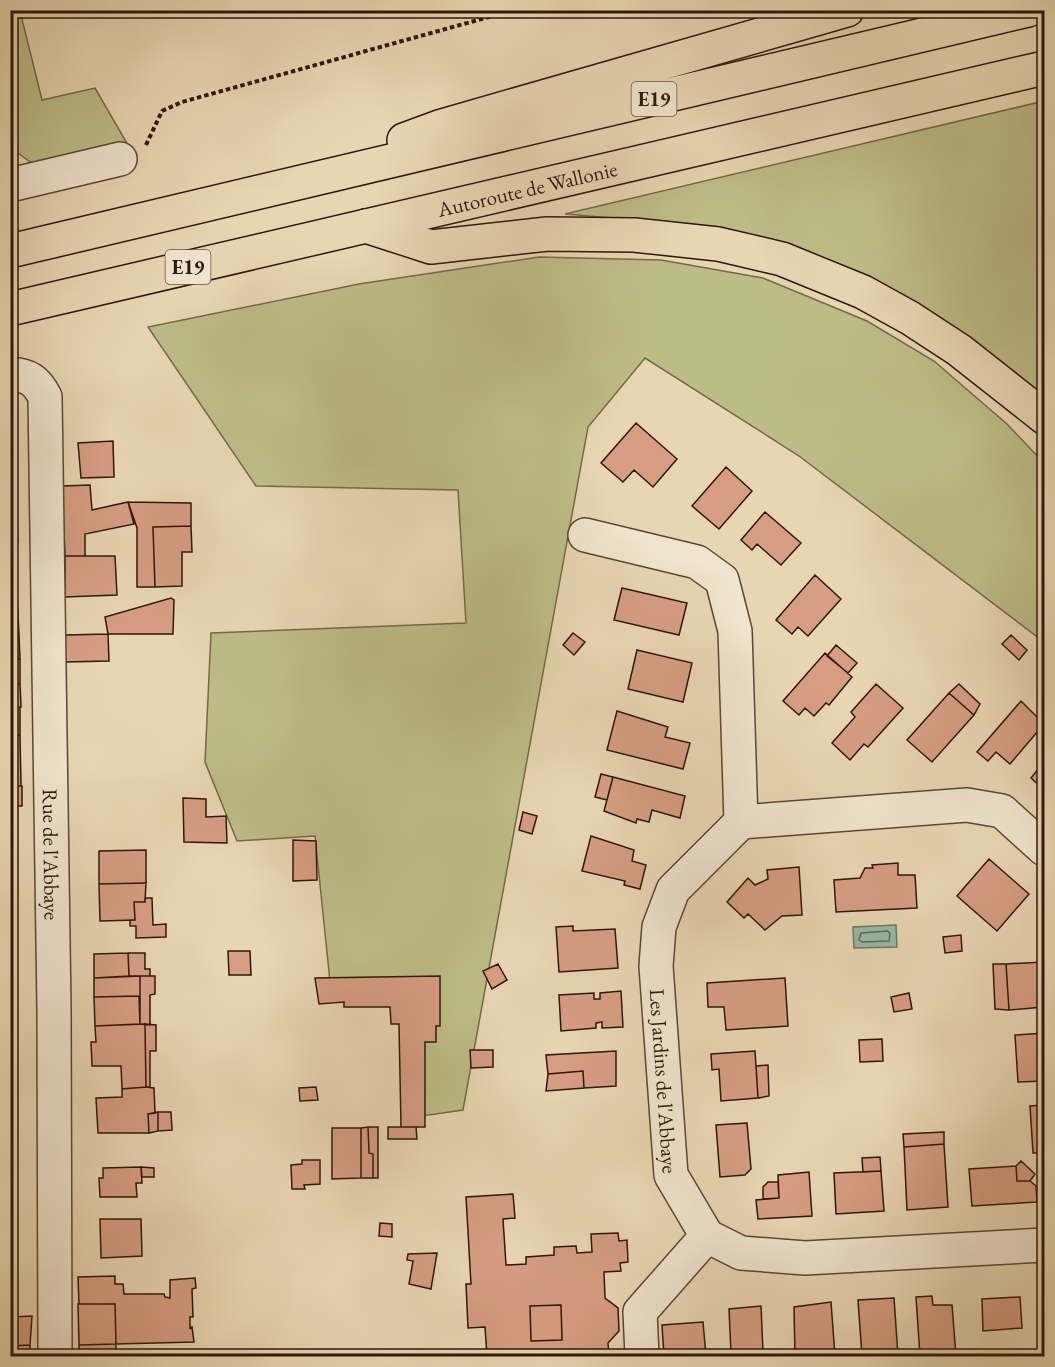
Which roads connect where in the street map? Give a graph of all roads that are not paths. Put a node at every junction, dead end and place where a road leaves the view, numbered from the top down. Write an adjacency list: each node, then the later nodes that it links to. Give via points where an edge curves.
1 (847, 10): 6 (highway, via 442,126)
2 (1028, 10): 6 (highway, E19)
3 (1044, 68): 7 (highway, Autoroute de Wallonie / E19)
4 (120, 159): 5 (street)
5 (10, 185)
6 (279, 188): 8 (highway, E19)
7 (366, 226): 9 (highway, Autoroute de Wallonie / E19); 11 (highway, via 431,247 547,234 634,235 718,244 782,259 863,292 910,318 959,350)
8 (10, 250)
9 (10, 309)
10 (11, 374): 17 (street, Rue de l'Abbaye, via 30,377 45,397)
11 (1044, 417)
12 (585, 535): 13 (street, via 698,562 722,580 735,631)
13 (741, 822): 14 (street, via 967,804 1002,811); 15 (street, Les Jardins de l'Abbaye, via 673,891 659,927 656,966 671,1175)
14 (1044, 849)
15 (707, 1236): 16 (street, via 741,1253 805,1258); 18 (street, via 640,1312)
16 (1044, 1245)
17 (55, 1356)
18 (642, 1356)

